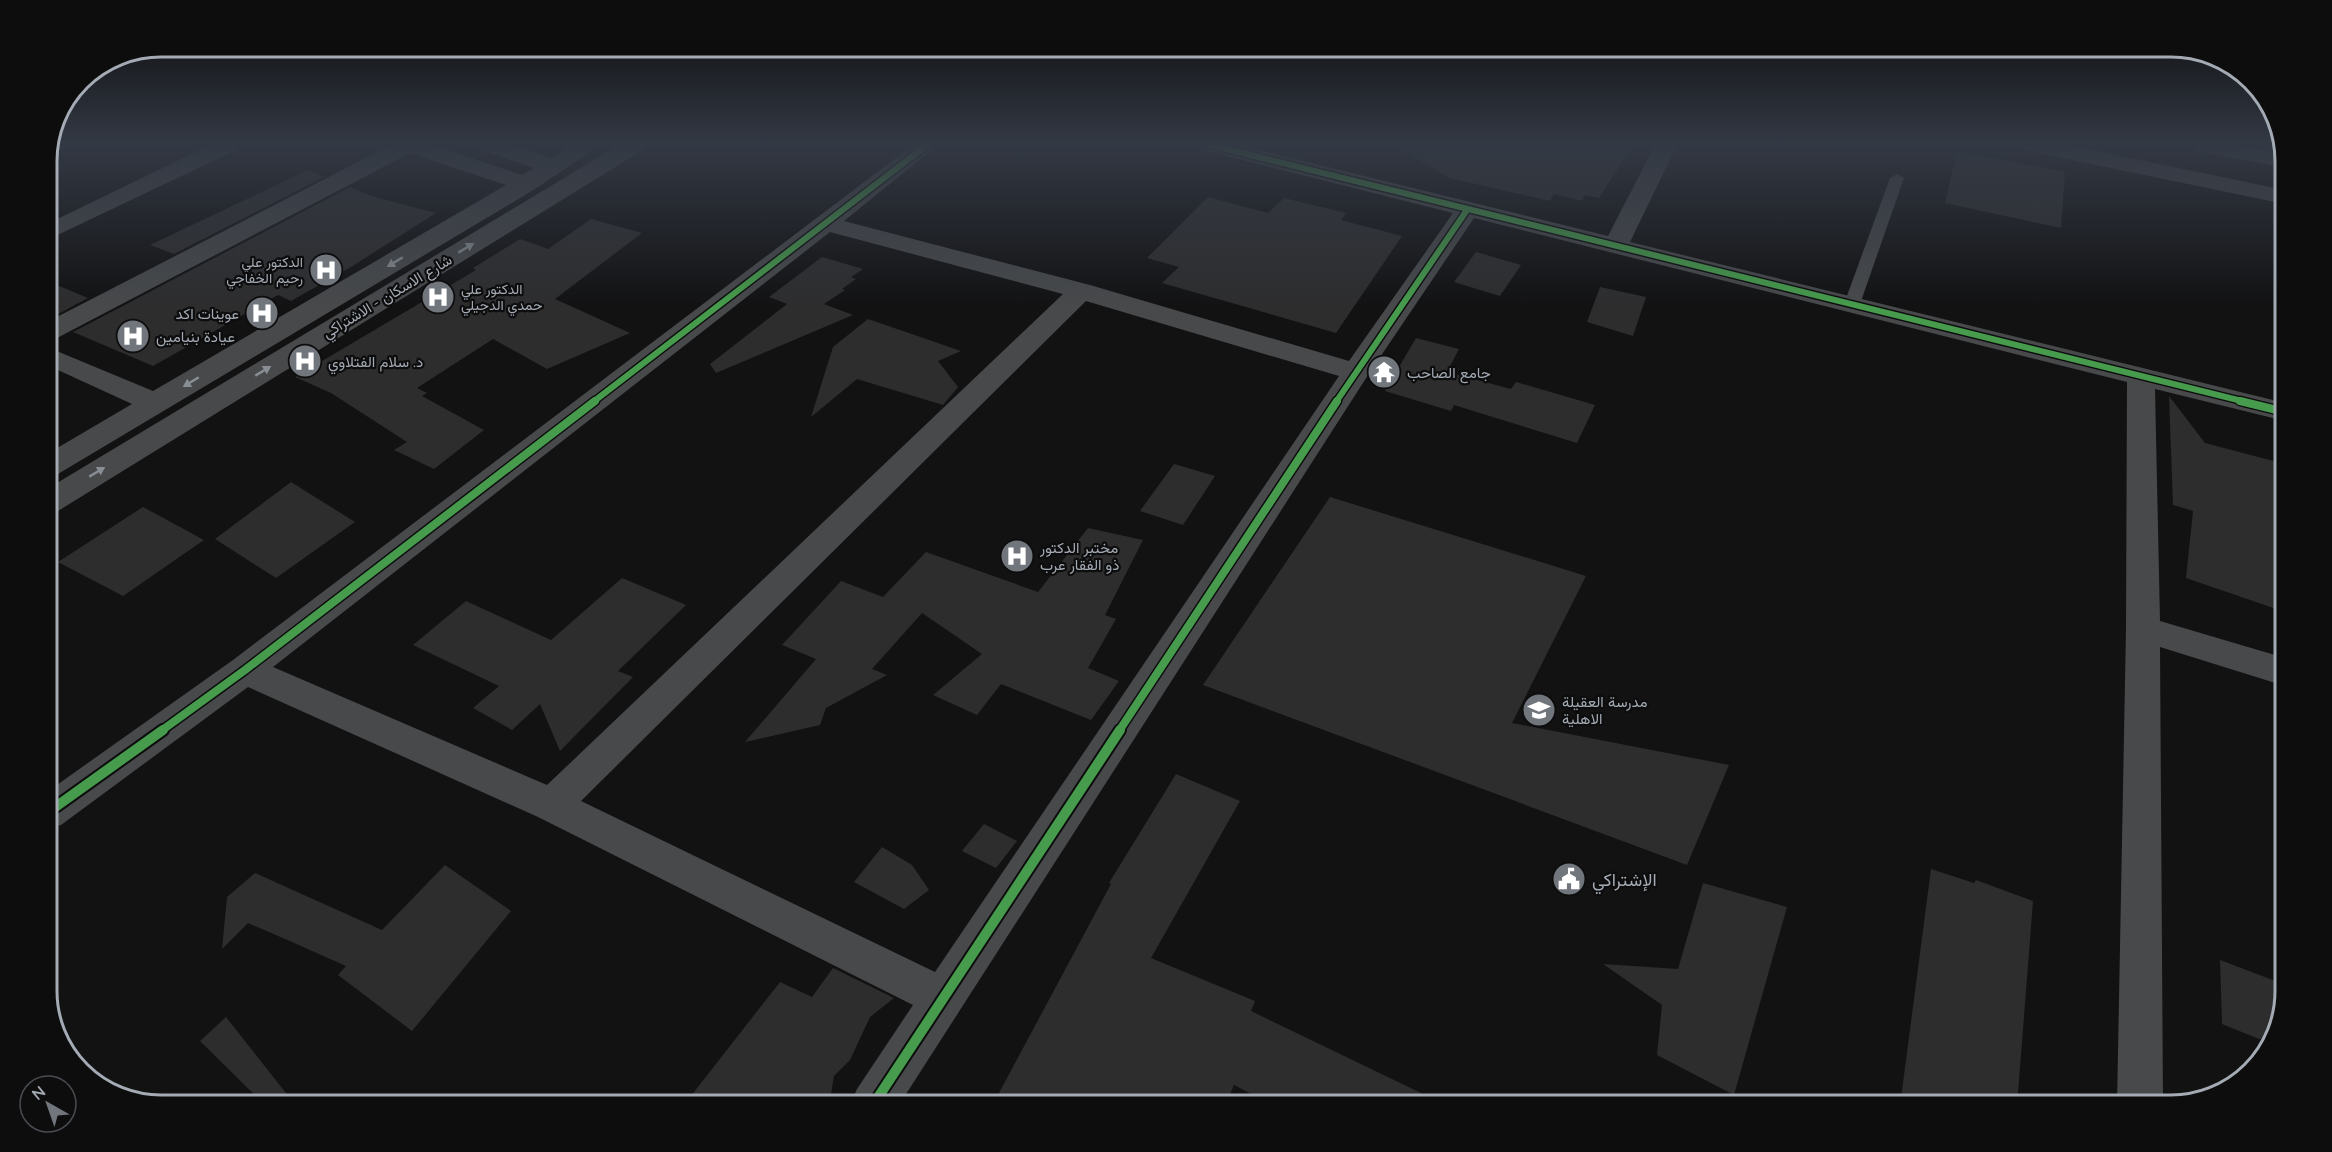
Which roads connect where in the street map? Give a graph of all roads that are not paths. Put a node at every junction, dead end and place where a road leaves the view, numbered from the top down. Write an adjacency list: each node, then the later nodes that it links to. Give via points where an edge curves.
1 (117, 199): 11 (street)
2 (305, 199): 15 (street)
3 (500, 199): 19 (street, شارع الاسكان - الاشتراكي, one-way to 19)
4 (547, 199): 22 (street, شارع الاسكان - الاشتراكي, one-way to 4)
5 (857, 199): 10 (street)
6 (1423, 199): 9 (street)
7 (1639, 199): 12 (street)
8 (1890, 199): 14 (lane)
9 (1467, 210): 12 (street); 17 (street)
10 (825, 223): 13 (street); 25 (street)
11 (57, 228)
12 (1616, 246): 14 (street)
13 (1081, 291): 17 (street); 26 (street)
14 (1852, 304): 18 (street)
15 (57, 327)
16 (57, 359): 19 (street)
17 (1356, 372): 28 (street)
18 (2141, 376): 20 (street); 23 (street)
19 (155, 403): 21 (street, شارع الاسكان - الاشتراكي)
20 (2275, 410)
21 (57, 461)
22 (57, 497)
23 (2143, 629): 24 (street); 30 (street)
24 (2275, 669)
25 (245, 670): 26 (street); 27 (street)
26 (552, 805): 28 (street)
27 (57, 806)
28 (943, 998): 29 (street)
29 (880, 1095)
30 (2140, 1095)

